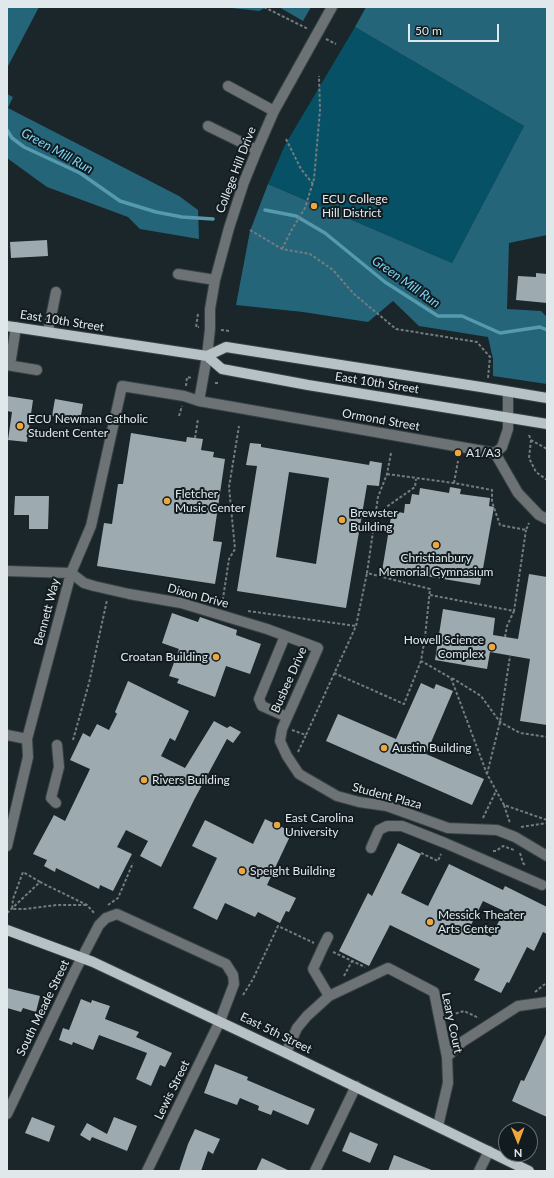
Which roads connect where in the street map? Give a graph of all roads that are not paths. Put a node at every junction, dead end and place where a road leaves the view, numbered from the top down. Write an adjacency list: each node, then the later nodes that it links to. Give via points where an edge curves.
1 (332, 7): 3 (street, College Hill Drive)
2 (228, 86): 3 (street)
3 (274, 111): 5 (street, College Hill Drive)
4 (208, 126): 5 (street)
5 (256, 150): 7 (street, College Hill Drive, via 229,228)
6 (178, 274): 7 (street)
7 (215, 280): 11 (street, College Hill Drive)
8 (56, 292): 10 (street)
9 (11, 326): 10 (main road, East 10th Street); 12 (street)
10 (48, 332): 11 (main road, East 10th Street)
11 (207, 356): 15 (main road, East 10th Street, via 226,346); 17 (street); 18 (main road, East 10th Street, via 222,369)
12 (9, 365): 13 (street)
13 (37, 370)
14 (122, 386): 17 (street, Ormond Street, via 184,396); 23 (street, Bennett Way, via 91,526)
15 (508, 392): 16 (main road, East 10th Street); 18 (street)
16 (547, 398)
17 (199, 401): 20 (street, Ormond Street)
18 (508, 418): 19 (main road, East 10th Street); 20 (street, via 505,439 502,447)
19 (547, 424)
20 (495, 453): 21 (street, via 518,493 539,515)
21 (547, 519)
22 (7, 571): 23 (street)
23 (71, 573): 24 (street, Dixon Drive, via 84,583 94,586 181,603); 28 (street, Bennett Way)
24 (285, 636): 25 (street, Dixon Drive); 26 (street, via 259,699 262,706)
25 (318, 648): 26 (street, Busbee Drive)
26 (285, 722): 33 (street, Student Plaza, via 280,741 298,774 337,796 387,806 448,828 498,830 515,836)
27 (7, 735): 28 (street)
28 (27, 739): 31 (street, Bennett Way, via 28,757)
29 (57, 745): 30 (street, via 59,766 51,798)
30 (56, 803)
31 (7, 846)
32 (371, 848): 34 (street, via 379,830 387,826 402,826)
33 (547, 856)
34 (542, 885)
35 (7, 930): 37 (main road, East 5th Street)
36 (328, 937): 38 (street, via 314,969)
37 (82, 957): 40 (main road, East 5th Street); 40 (street, via 99,925 106,918 117,914 219,960 226,964 234,984); 44 (street, South Meade Street)
38 (329, 996): 41 (street, Leary Court, via 297,1028); 42 (street, Leary Court, via 388,968 428,988 434,992)
39 (547, 1002): 42 (street, via 518,1006 462,1042)
40 (220, 1021): 41 (main road, East 5th Street); 47 (street, Lewis Street)
41 (286, 1053): 43 (main road, East 5th Street)
42 (447, 1057): 45 (street, Leary Court, via 448,1083)
43 (356, 1086): 45 (main road, East 5th Street); 48 (street)
44 (7, 1114)
45 (438, 1126): 46 (main road, East 5th Street)
46 (489, 1151): 49 (street); 50 (main road, East 5th Street)
47 (147, 1171)
48 (315, 1171)
49 (480, 1171)
50 (529, 1171)

